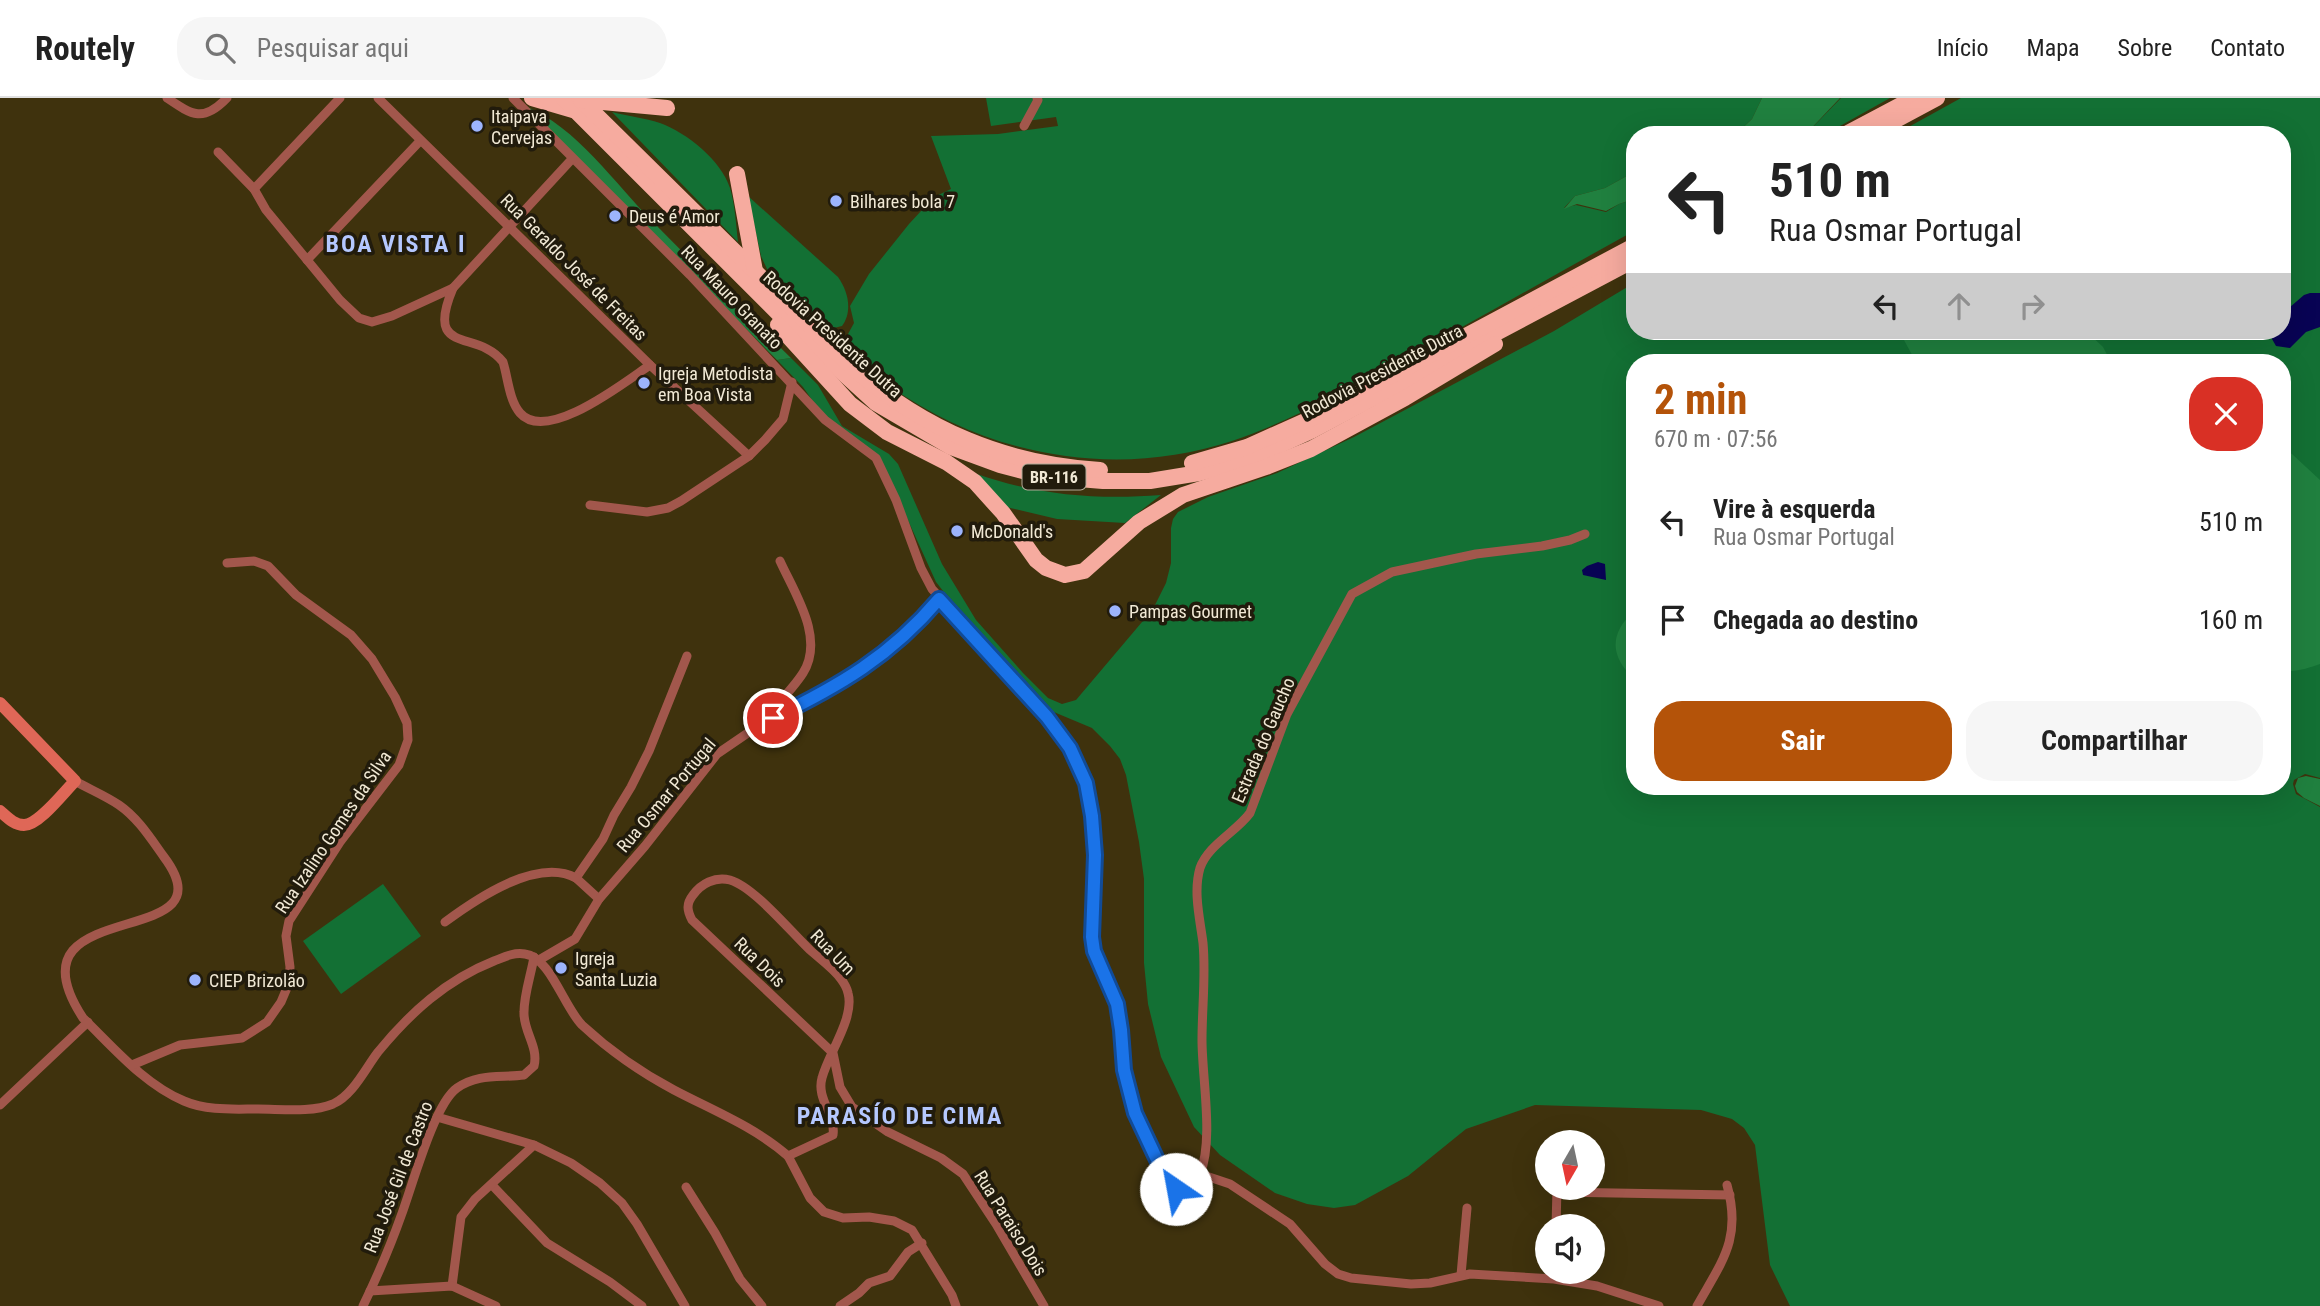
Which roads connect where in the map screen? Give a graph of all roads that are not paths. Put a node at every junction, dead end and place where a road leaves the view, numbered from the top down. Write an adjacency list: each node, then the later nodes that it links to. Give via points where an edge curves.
1 (167, 98): 2 (street, via 191,113 205,114)
2 (227, 98)
3 (340, 98): 20 (street)
4 (379, 98): 16 (street, Rua Geraldo José de Freitas)
5 (513, 98): 18 (street, Rua Mauro Granato)
6 (532, 98): 11 (highway)
7 (563, 98): 11 (highway, Rodovia Presidente Dutra / BR-116)
8 (1037, 98): 13 (street)
9 (1914, 98): 14 (highway)
10 (1937, 98): 15 (highway)
11 (578, 103): 12 (highway); 21 (highway, Rodovia Presidente Dutra / BR-116); 26 (highway, Rodovia Presidente Dutra / BR-116)
12 (667, 108)
13 (1024, 126)
14 (1861, 126)
15 (1885, 126)
16 (420, 141): 22 (street, Rua Geraldo José de Freitas); 24 (street)
17 (218, 152): 20 (street)
18 (572, 159): 22 (street); 30 (street, Rua Mauro Granato)
19 (737, 174): 26 (highway)
20 (254, 189): 24 (street)
21 (689, 223): 28 (highway, Rodovia Presidente Dutra / BR-116, via 787,321 886,410 951,447 1000,465 1064,479 1150,481 1245,461); 28 (highway, via 850,404 887,432 975,482 1036,560 1065,575 1084,571 1139,522 1183,495 1311,449 1459,367)
22 (509, 225): 27 (street); 29 (street, Rua Geraldo José de Freitas)
23 (1626, 250): 26 (highway, Rodovia Presidente Dutra / BR-116, via 1267,439 1208,460 1123,471 1027,460 924,420 853,368)
24 (307, 260): 27 (street, via 340,300 365,321 379,321)
25 (1626, 264): 28 (highway, Rodovia Presidente Dutra / BR-116)
26 (755, 271)
27 (453, 288): 29 (street, via 444,320 449,333 499,357 515,405 526,418 540,422 567,416)
28 (1531, 315)
29 (650, 365): 31 (street, Rua Geraldo José de Freitas)
30 (792, 382): 31 (street, via 783,419); 36 (street, Rua Mauro Granato, via 838,431 878,461 926,580)
31 (749, 456): 32 (street, via 668,508 642,512)
32 (590, 505)
33 (1585, 534): 57 (street, Estrada do Gaucho, via 1392,572 1352,594 1287,714 1250,813 1201,866 1197,891 1203,945 1206,1125)
34 (780, 561): 39 (street, via 808,626 811,651 803,673)
35 (227, 563): 51 (street, Rua Izalino Gomes da Silva, via 254,561 268,566 296,595 351,635 372,659 403,713 406,748 399,765 289,920 289,983 267,1022 242,1038 180,1045)
36 (939, 599): 39 (street, Rua Osmar Portugal, via 904,638 862,669 822,695); 56 (street, Rua Mauro Granato, via 1047,717 1070,748 1086,783 1095,855 1094,951 1117,1004 1124,1070 1135,1113)
37 (687, 656): 42 (street, via 631,788)
38 (0, 703): 40 (street)
39 (758, 726): 44 (street, Rua Osmar Portugal, via 717,754)
40 (75, 781): 41 (street, via 28,825 16,824); 46 (street, via 119,805 137,821 168,861 177,883 171,899 153,911)
41 (0, 811)
42 (576, 878): 44 (street); 45 (street, via 552,873 518,880 481,896)
43 (700, 887): 50 (street, Rua Dois, via 688,905 692,920); 50 (street, Rua Um, via 720,879 743,887 843,980 849,1007)
44 (599, 899): 47 (street, Rua Osmar Portugal, via 575,939)
45 (445, 922)
46 (75, 936)
47 (537, 959): 51 (street, via 519,953 506,956 445,986 388,1039 352,1088 331,1105 202,1108 154,1086); 53 (street, Rua José Gil de Castro, via 524,1009 534,1066 524,1075 490,1076 463,1084 447,1098); 55 (street, via 576,1018 603,1042 670,1088 761,1136)
48 (62, 995): 49 (street)
49 (88, 1022): 51 (street); 52 (street)
50 (833, 1053): 55 (street, Rua Um, via 820,1089 833,1135); 76 (street, Rua Paraiso Dois, via 840,1087 852,1107 963,1174)
51 (132, 1065)
52 (0, 1105)
53 (438, 1117): 54 (street); 68 (street, Rua José Gil de Castro)
54 (534, 1145): 58 (street); 72 (street, via 572,1163 622,1203)
55 (788, 1156): 63 (street, via 810,1198 824,1212 901,1223)
56 (1165, 1172): 57 (street); 60 (street, Rua Mauro Granato)
57 (1200, 1174): 64 (street, via 1230,1184 1283,1218 1338,1274 1411,1284)
58 (492, 1185): 67 (street, via 461,1217); 71 (street, via 547,1243)
59 (685, 1187): 73 (street, via 740,1279)
60 (1176, 1189)
61 (1605, 1190): 78 (street, via 1729,1190 1730,1243)
62 (1467, 1208): 64 (street)
63 (922, 1243): 74 (street, via 908,1252 890,1276 871,1282); 75 (street)
64 (1461, 1275): 65 (street)
65 (1535, 1276)
66 (1588, 1284): 77 (street)
67 (452, 1286): 68 (street); 70 (street)
68 (370, 1291): 69 (street, Rua José Gil de Castro)
69 (363, 1306)
70 (496, 1306)
71 (642, 1306)
72 (685, 1306)
73 (762, 1306)
74 (840, 1306)
75 (956, 1306)
76 (1044, 1306)
77 (1658, 1306)
78 (1697, 1306)

